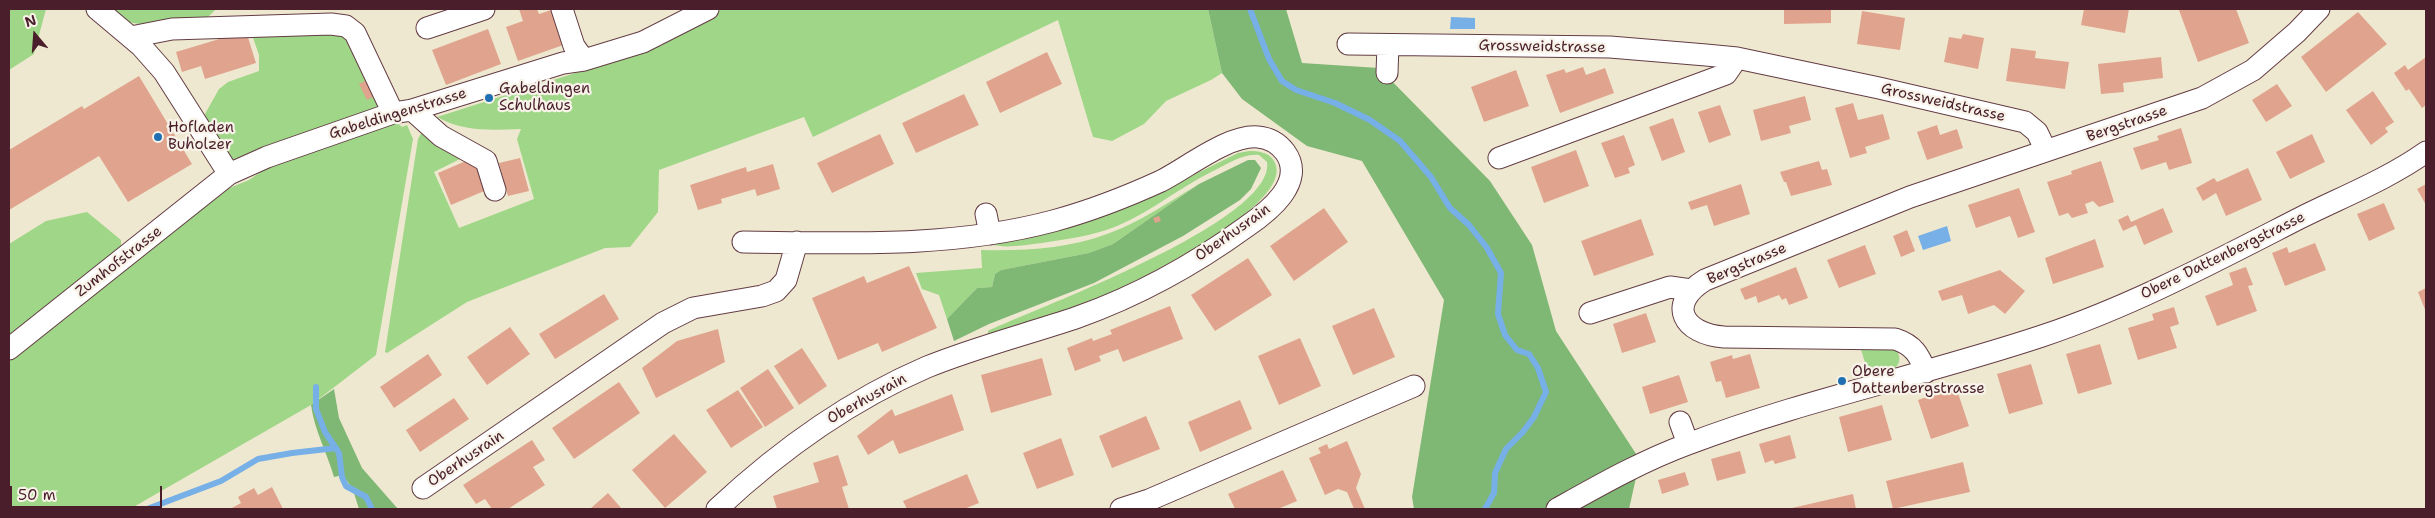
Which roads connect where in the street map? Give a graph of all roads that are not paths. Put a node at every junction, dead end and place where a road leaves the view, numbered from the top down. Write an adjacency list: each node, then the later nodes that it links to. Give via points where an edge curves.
1 (96, 9): 7 (street)
2 (484, 9): 6 (street)
3 (562, 9): 11 (street, via 574,46)
4 (708, 9): 11 (street, Gabeldingenstrasse, via 659,35)
5 (2319, 9): 14 (street, Bergstrasse, via 2253,70 2202,98)
6 (427, 28)
7 (131, 37): 13 (street, via 172,29 346,26 355,33); 17 (street, via 164,72)
8 (1348, 44): 9 (street, Grossweidstrasse)
9 (1388, 45): 10 (street, Grossweidstrasse, via 1610,47); 12 (street)
10 (1737, 58): 14 (street, Grossweidstrasse, via 2025,122 2037,132); 16 (street, via 1726,74)
11 (584, 60): 13 (street, Gabeldingenstrasse, via 563,63)
12 (1387, 73)
13 (402, 112): 17 (street, Gabeldingenstrasse, via 267,157); 18 (street, via 486,161)
14 (2046, 151): 21 (street, Bergstrasse, via 1910,197 1722,273)
15 (2426, 152): 24 (street, Obere Dattenbergstrasse, via 2380,178 2121,305 2044,335)
16 (1499, 158)
17 (229, 174): 23 (street, Zumhofstrasse)
18 (495, 190)
19 (743, 242): 20 (street, Oberhusrain)
20 (797, 242): 28 (street, Oberhusrain, via 786,280 776,291 657,318); 29 (street, Oberhusrain, via 901,242 988,224 1056,220 1129,195 1253,136 1275,142 1288,157 1291,167 1291,180 1276,203 1198,259 1099,309 960,354 878,390 803,438)
21 (1691, 290): 22 (street, via 1670,287); 24 (street, Bergstrasse, via 1685,300 1686,319 1695,330 1704,334 1895,339 1918,353)
22 (1590, 313)
23 (9, 349)
24 (1926, 372): 27 (street, via 1750,422)
25 (1414, 386): 30 (street, via 1149,500)
26 (1680, 422): 27 (street)
27 (1688, 444): 31 (street, via 1625,472)
28 (423, 488)
29 (717, 509)
30 (1121, 509)
31 (1557, 509)

